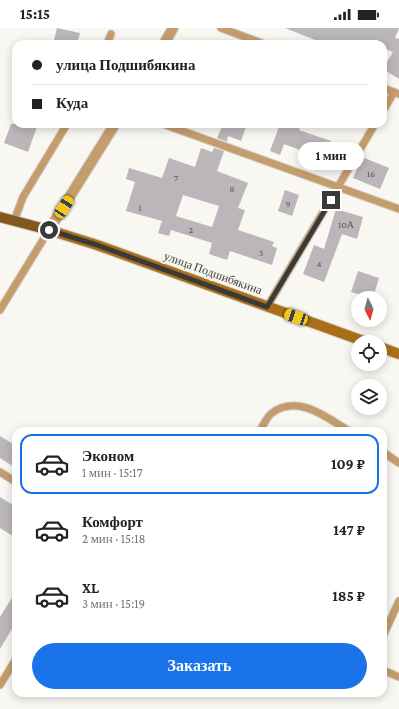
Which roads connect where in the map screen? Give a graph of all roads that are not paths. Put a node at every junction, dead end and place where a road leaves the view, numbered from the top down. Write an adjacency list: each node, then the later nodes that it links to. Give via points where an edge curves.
1 (173, 28): 5 (street)
2 (221, 28): 6 (lane)
3 (111, 34): 4 (lane)
4 (109, 40)
5 (166, 40)
6 (253, 40)
7 (396, 93): 8 (lane)
8 (387, 105)
9 (64, 128): 16 (lane, via 23,197)
10 (113, 128): 17 (street)
11 (174, 128): 13 (lane)
12 (373, 128): 13 (lane)
13 (339, 187): 14 (lane); 18 (lane)
14 (399, 209)
15 (0, 217): 16 (main road)
16 (14, 221): 17 (main road)
17 (49, 230): 18 (main road, улица Подшибякина); 19 (lane)
18 (267, 307): 20 (main road, улица Подшибякина)
19 (0, 310)
20 (351, 337)
21 (387, 350): 22 (main road)
22 (399, 354)
23 (262, 427): 24 (lane, via 271,413 290,404 314,410)
24 (339, 427)
25 (387, 455): 26 (lane)
26 (399, 463)
27 (0, 472): 28 (lane)
28 (12, 480)
29 (399, 601): 30 (lane)
30 (387, 627)
31 (12, 666): 34 (lane)
32 (387, 672): 33 (lane)
33 (399, 677)
34 (0, 685)

